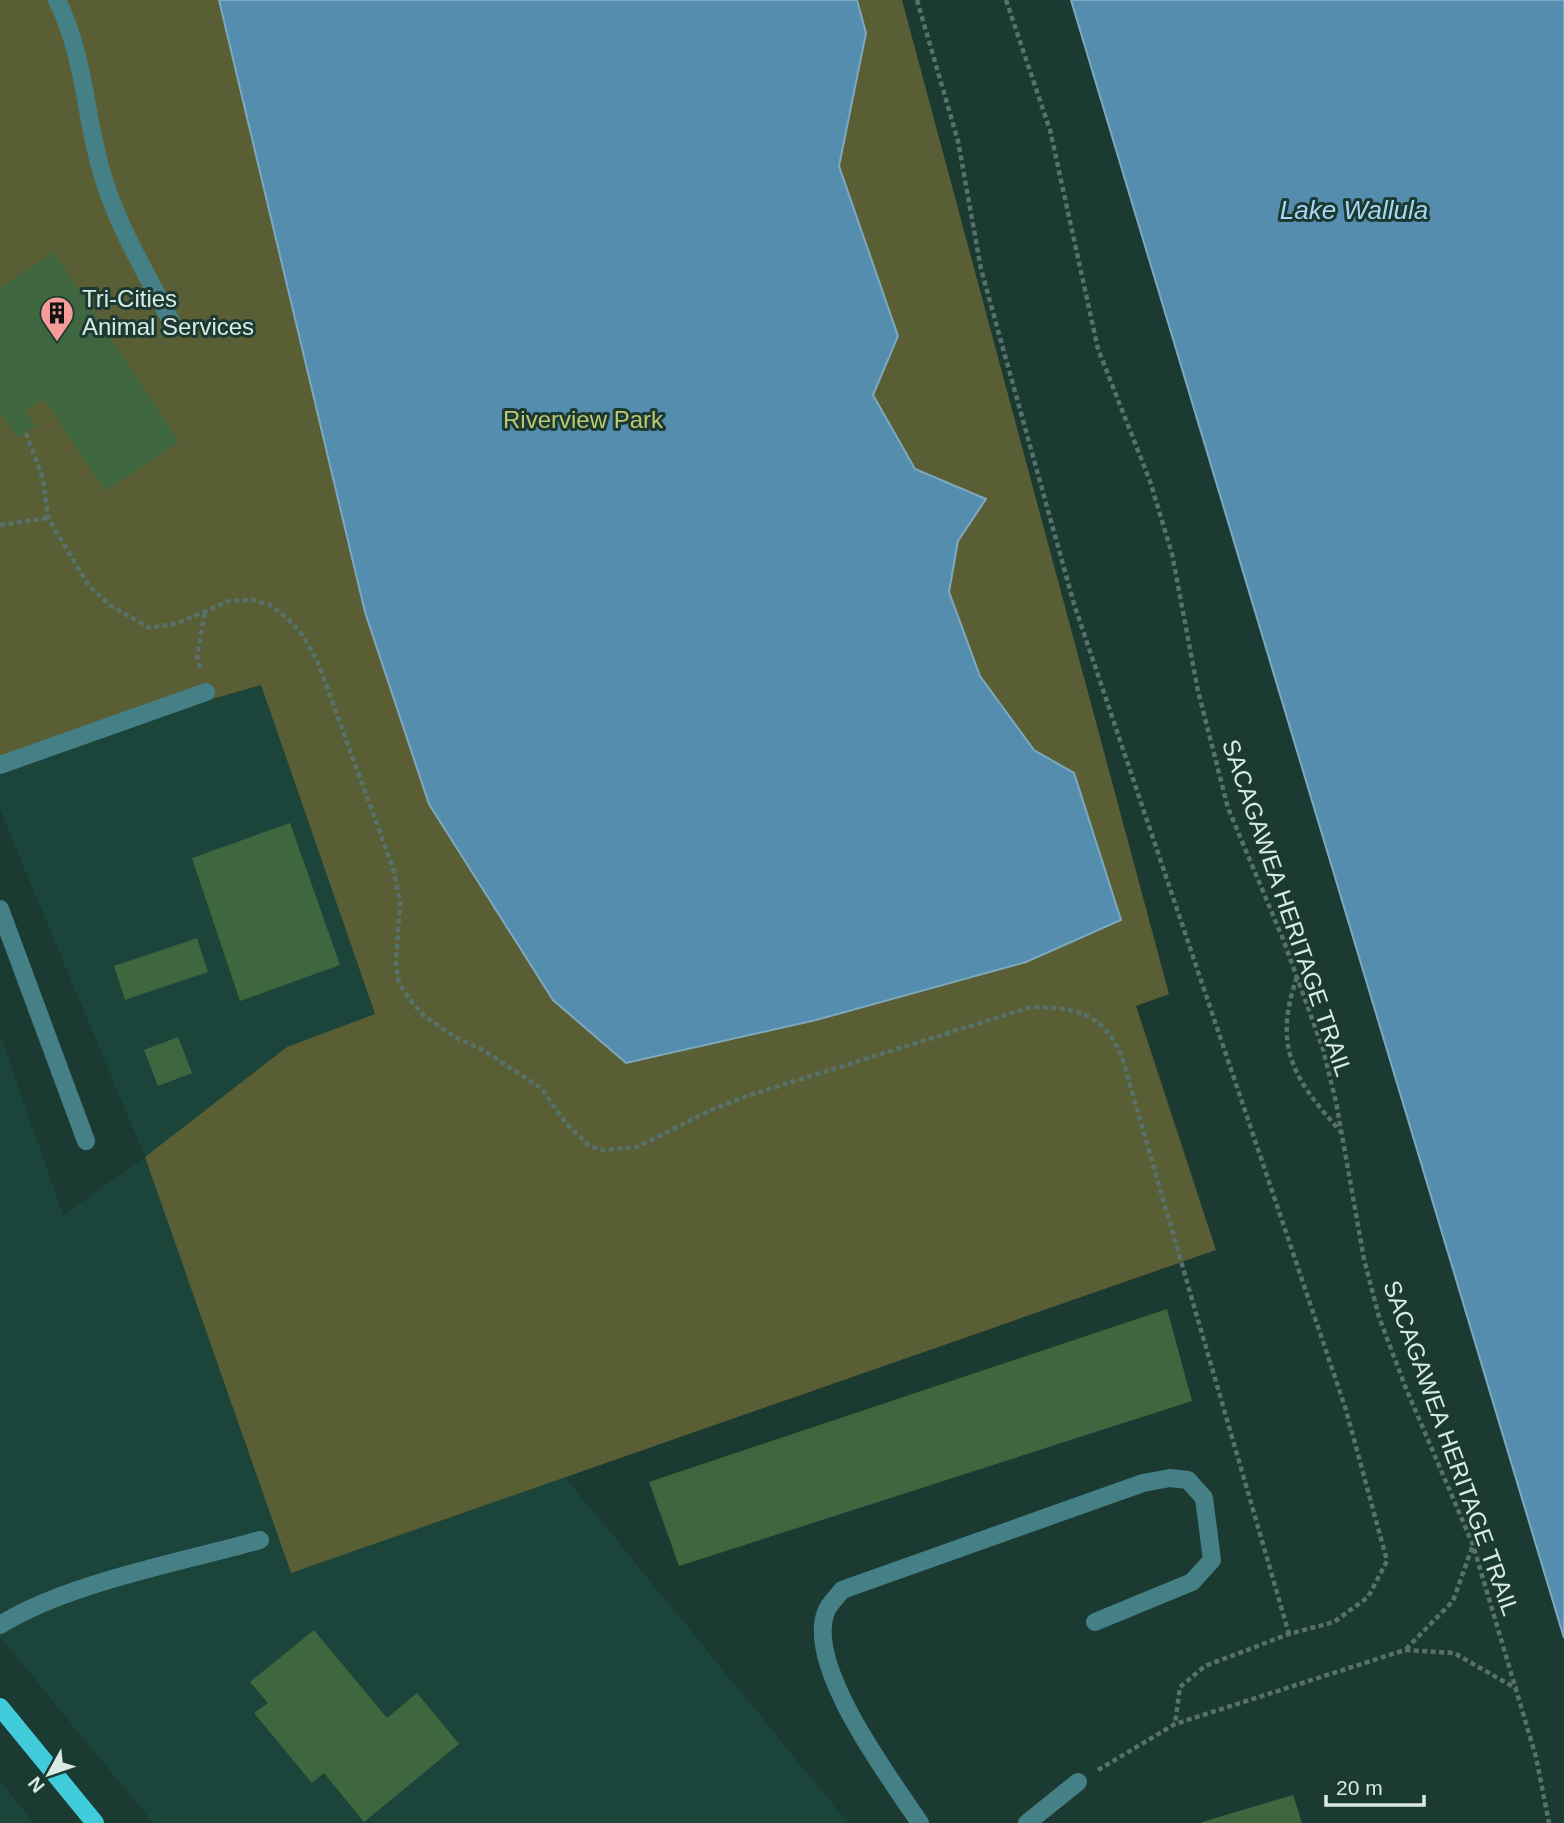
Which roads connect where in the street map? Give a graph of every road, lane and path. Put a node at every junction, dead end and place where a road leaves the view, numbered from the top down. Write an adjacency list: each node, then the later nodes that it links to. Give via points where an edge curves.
1 (57, 0): 4 (street, via 82,66 103,178)
2 (917, 0): 19 (path, via 958,141 981,269 1074,604 1346,1410 1381,1530 1387,1561 1368,1597 1334,1622)
3 (1006, 0): 12 (path, SACAGAWEA HERITAGE TRAIL, via 1050,130 1098,349 1150,481 1172,554 1206,727 1228,808)
4 (173, 325)
5 (26, 433): 6 (path, via 43,479)
6 (48, 518): 7 (path); 8 (path, via 89,586 141,624 160,627)
7 (0, 525)
8 (205, 611): 9 (path, via 197,656); 19 (path, via 229,601 253,600 270,605 301,633 317,660 393,868 400,902 399,983 423,1015 541,1088 589,1146 603,1150 637,1147 747,1096 1031,1007 1080,1012 1100,1022 1121,1054)
9 (206, 692): 10 (street)
10 (0, 765)
11 (0, 909): 14 (street)
12 (1297, 975): 13 (path, SACAGAWEA HERITAGE TRAIL, via 1323,1049); 13 (path, via 1286,1032 1291,1066)
13 (1342, 1132): 16 (path, SACAGAWEA HERITAGE TRAIL, via 1364,1259 1380,1317)
14 (86, 1141)
15 (260, 1540): 18 (street, via 82,1590)
16 (1473, 1545): 20 (path, via 1453,1601); 21 (path, SACAGAWEA HERITAGE TRAIL)
17 (1095, 1622): 26 (street, via 1192,1582 1212,1560 1203,1497 1188,1480 1143,1483 842,1590 826,1612 823,1643 831,1669 844,1707)
18 (0, 1625)
19 (1289, 1633): 23 (path, via 1205,1666 1180,1687)
20 (1405, 1650): 21 (path, via 1454,1653); 23 (path)
21 (1518, 1690): 28 (path, SACAGAWEA HERITAGE TRAIL)
22 (0, 1707): 25 (main road)
23 (1175, 1724): 24 (path)
24 (1079, 1782): 27 (street)
25 (95, 1823)
26 (920, 1823)
27 (1027, 1823)
28 (1549, 1823)

